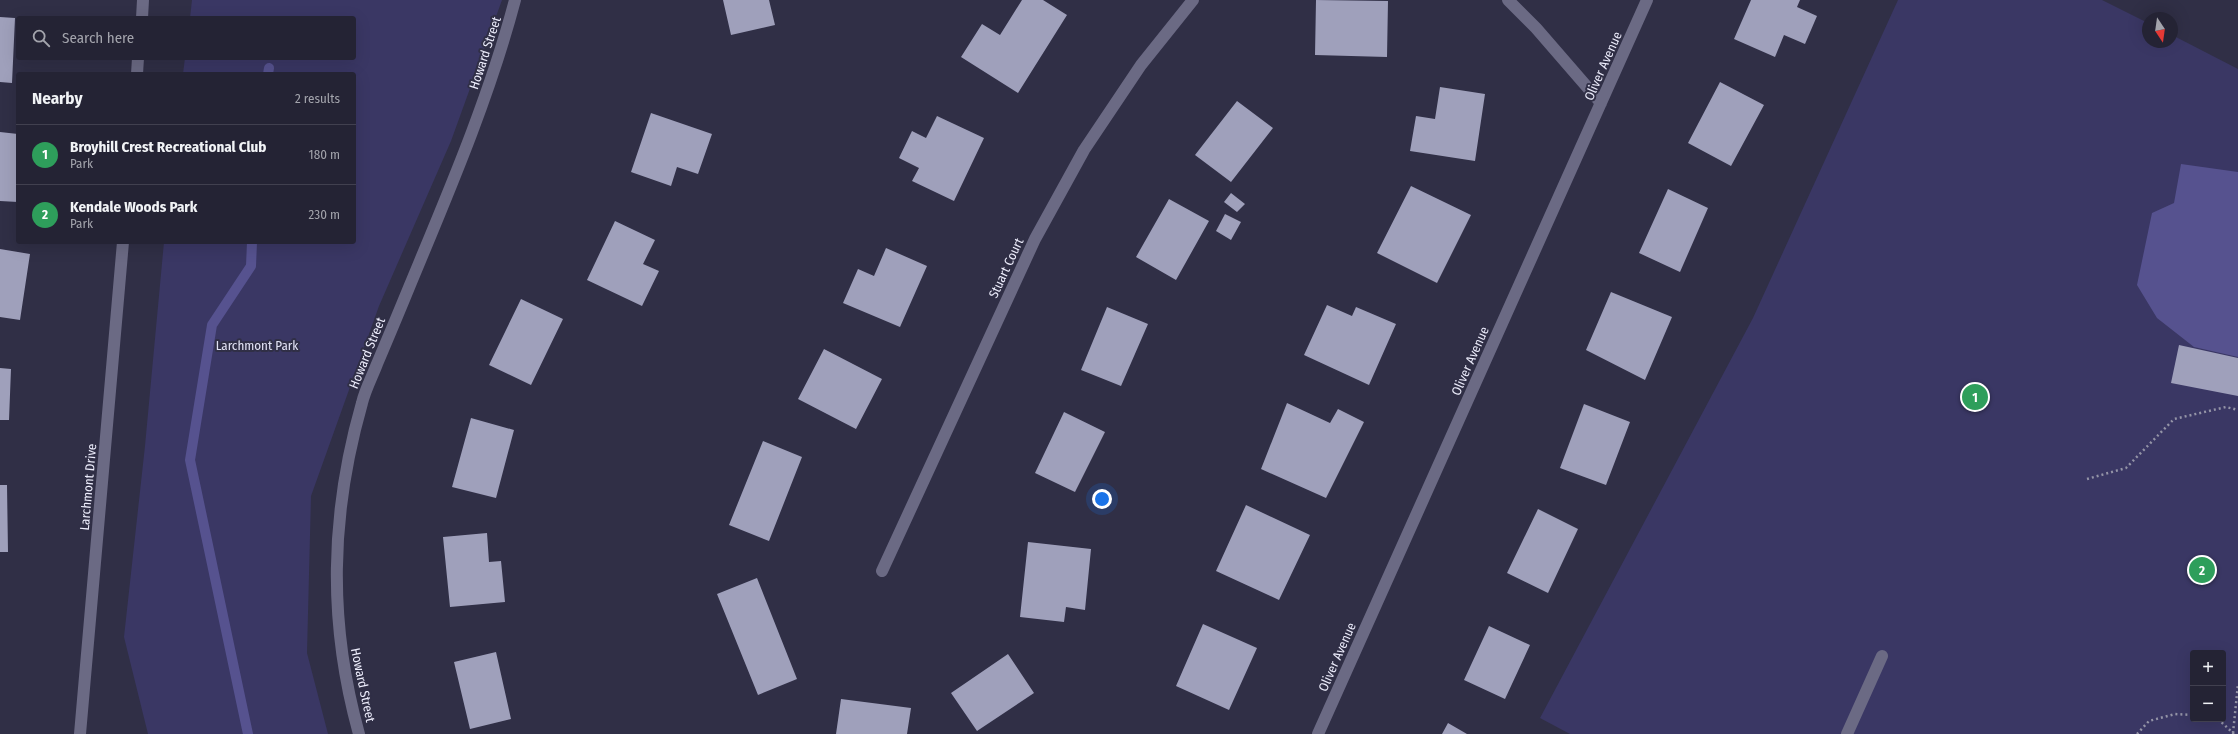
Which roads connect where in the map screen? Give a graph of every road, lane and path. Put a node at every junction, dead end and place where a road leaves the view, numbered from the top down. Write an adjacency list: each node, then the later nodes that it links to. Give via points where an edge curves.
1 (144, 0): 6 (street)
2 (516, 0): 20 (street, Howard Street, via 500,58 459,166 362,401 348,461 340,516 336,592 338,632)
3 (1193, 0): 13 (street, Stuart Court, via 1141,65 1086,147 1035,239)
4 (1508, 0): 9 (street)
5 (1648, 0): 9 (street, Oliver Avenue)
6 (142, 16)
7 (138, 60): 8 (street)
8 (137, 72)
9 (1602, 103): 21 (street, Oliver Avenue)
10 (122, 244): 19 (street, Larchmont Drive)
11 (2238, 410): 12 (path, via 2226,407 2174,419 2126,468)
12 (2087, 479)
13 (882, 571)
14 (1882, 656): 22 (street)
15 (2238, 684): 18 (path)
16 (2190, 715): 23 (path, via 2175,714 2149,721)
17 (2221, 722): 18 (path)
18 (2233, 733)
19 (80, 734)
20 (359, 734)
21 (1318, 734)
22 (1847, 734)
23 (2137, 734)

